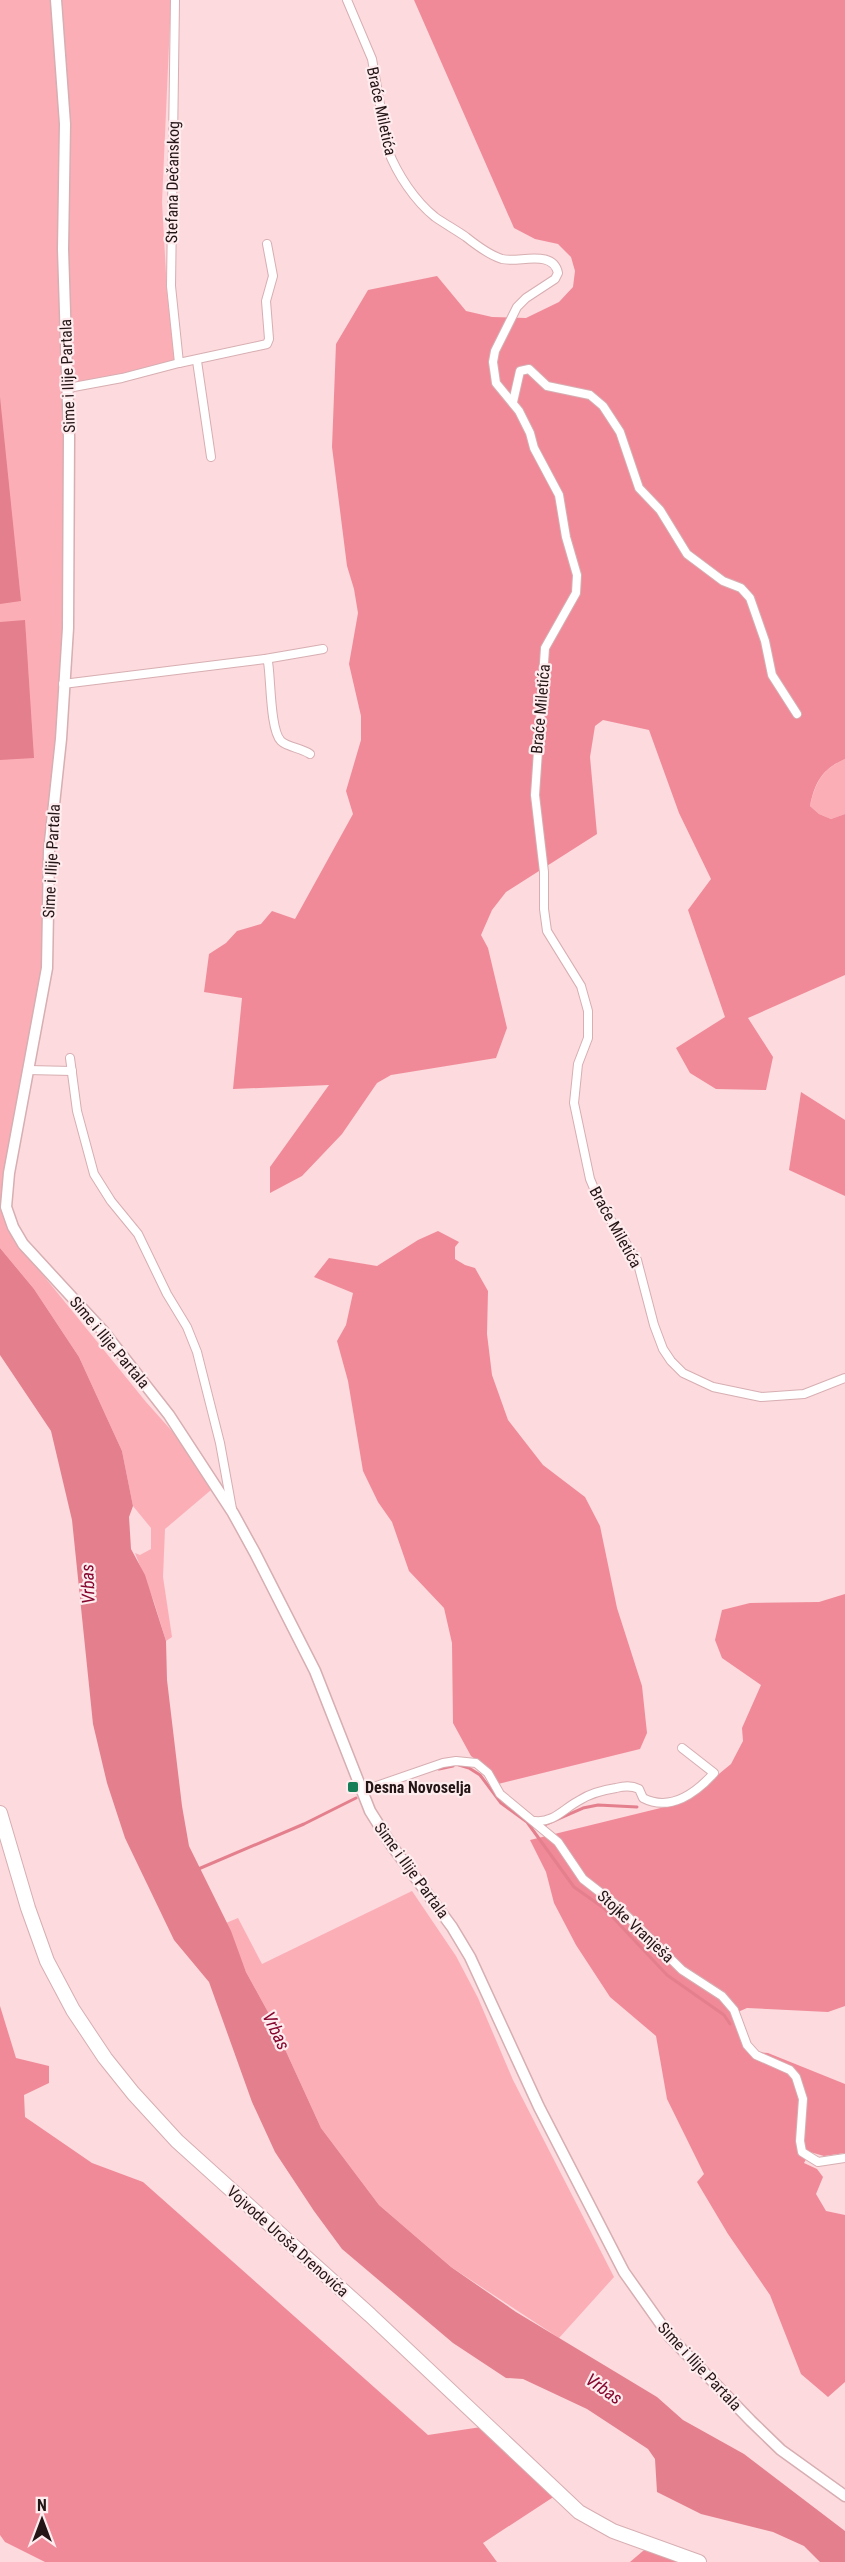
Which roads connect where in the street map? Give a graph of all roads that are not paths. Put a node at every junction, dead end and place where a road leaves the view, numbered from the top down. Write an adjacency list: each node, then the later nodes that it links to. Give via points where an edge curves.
1 (56, 0): 7 (street, Sime i Ilije Partala, via 64,114)
2 (175, 0): 6 (street, Stefana Dečanskog, via 171,285)
3 (347, 0): 8 (street, Braće Miletića, via 372,59 388,150 410,190 436,218 481,248 502,259 547,260 557,269 555,279 517,307 495,351 496,383)
4 (267, 244): 5 (street, via 273,276 266,301 268,342)
5 (197, 361): 6 (street); 9 (street)
6 (179, 363): 7 (street)
7 (68, 388): 12 (street, Sime i Ilije Partala, via 68,595)
8 (513, 402): 13 (street, via 520,371 529,369 547,386 590,395 603,406 620,432 639,488 660,510 687,554 723,581 741,588 750,598 772,675); 18 (street, Braće Miletića, via 559,495 577,575 576,593 545,648 535,795 547,931 581,986 588,1011 588,1038 578,1064 574,1103 590,1179 601,1204 637,1260 663,1349 682,1373 713,1387 761,1397 804,1394)
9 (211, 457)
10 (323, 649): 11 (street)
11 (265, 659): 12 (street); 14 (street, via 275,730 280,740)
12 (63, 684): 16 (street, Sime i Ilije Partala, via 49,851 46,968)
13 (796, 714)
14 (310, 754)
15 (70, 1058): 17 (street)
16 (28, 1070): 17 (street); 19 (street, Sime i Ilije Partala, via 7,1187 6,1207 14,1227 23,1244 104,1332 169,1415)
17 (72, 1071): 19 (street, via 77,1111 94,1174 138,1234 197,1352 220,1443)
18 (845, 1378)
19 (232, 1513): 21 (street, Sime i Ilije Partala, via 297,1631)
20 (682, 1748): 23 (street, via 714,1773 684,1799 659,1804 643,1798 639,1788 618,1787 581,1799 552,1819)
21 (362, 1791): 23 (street, Stojke Vranješa, via 443,1763 468,1761 488,1773 500,1794); 25 (street, Sime i Ilije Partala, via 381,1829 470,1957 539,2107 624,2272 650,2310 678,2346 781,2450)
22 (0, 1813): 26 (main road, Vojvode Uroša Drenovića, via 33,1925 55,1977 105,2058 157,2120 579,2512 613,2531)
23 (534, 1821): 24 (street, Stojke Vranješa, via 558,1842 582,1879 615,1904 682,1970 722,1996 735,2010 747,2045 756,2055 790,2070 796,2077 803,2099 802,2152 818,2162)
24 (845, 2158)
25 (845, 2496)
26 (699, 2562)

